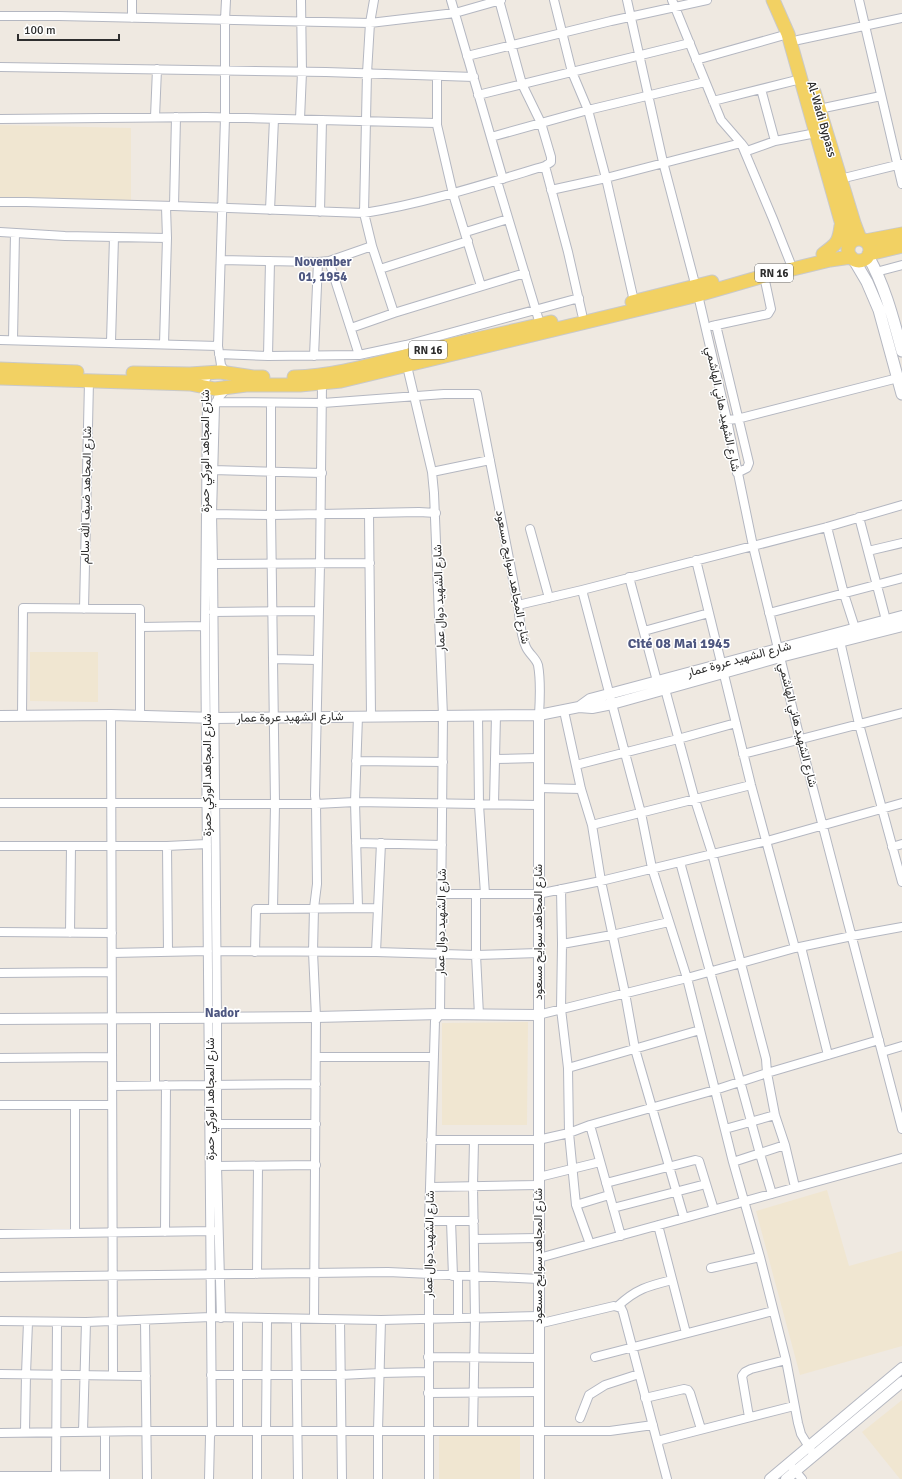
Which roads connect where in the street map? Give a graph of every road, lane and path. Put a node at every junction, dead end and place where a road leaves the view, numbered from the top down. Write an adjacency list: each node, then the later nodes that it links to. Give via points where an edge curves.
1 (132, 0): 17 (street)
2 (226, 0): 19 (street, شارع المجاهد الوركي حمزة)
3 (301, 0): 20 (street)
4 (374, 0): 21 (street)
5 (451, 0): 14 (street)
6 (500, 0): 14 (street); 26 (street)
7 (554, 0): 23 (street)
8 (627, 0): 16 (street, شارع الشهيد هاني الهاشمي)
9 (707, 0): 13 (street)
10 (773, 0): 24 (main road, Al-Wadi Bypass)
11 (783, 0): 24 (main road, Al-Wadi Bypass)
12 (859, 0): 22 (street)
13 (674, 4): 16 (street); 25 (street)
14 (454, 13): 21 (street); 27 (street)
15 (0, 16): 17 (street)
16 (631, 17): 23 (street); 28 (street, شارع الشهيد هاني الهاشمي)
17 (132, 18): 19 (street)
18 (902, 18): 22 (street)
19 (225, 20): 20 (street); 32 (street, شارع المجاهد الوركي حمزة)
20 (301, 21): 21 (street); 33 (street)
21 (370, 23): 35 (street)
22 (865, 26): 24 (street); 44 (street)
23 (561, 34): 26 (street); 34 (street)
24 (793, 37): 29 (street); 38 (main road, Al-Wadi Bypass); 46 (main road, Al-Wadi Bypass)
25 (690, 43): 28 (street); 29 (street)
26 (510, 45): 27 (street); 40 (street)
27 (467, 56): 37 (street)
28 (640, 56): 34 (street); 43 (street, شارع الشهيد هاني الهاشمي)
29 (696, 60): 39 (street)
30 (0, 67): 31 (street)
31 (157, 69): 32 (street); 48 (street)
32 (225, 70): 33 (street); 50 (street, شارع المجاهد الوركي حمزة)
33 (302, 72): 35 (street); 53 (street)
34 (572, 72): 40 (street); 47 (street)
35 (367, 73): 36 (street); 55 (street)
36 (438, 76): 37 (street); 56 (street)
37 (474, 77): 42 (street)
38 (801, 79): 41 (street); 58 (main road, Al-Wadi Bypass)
39 (705, 82): 43 (street); 45 (street)
40 (522, 84): 42 (street); 57 (street)
41 (761, 89): 45 (street); 60 (street)
42 (478, 95): 59 (street)
43 (649, 96): 47 (street); 62 (street, شارع الشهيد هاني الهاشمي)
44 (881, 96): 46 (street); 63 (street)
45 (713, 101): 61 (street, via 720,120)
46 (819, 109): 66 (main road, Al-Wadi Bypass)
47 (588, 110): 57 (street); 65 (street)
48 (155, 117): 49 (street); 51 (street)
49 (176, 117): 50 (street); 72 (street)
50 (225, 118): 52 (street); 73 (street, شارع المجاهد الوركي حمزة)
51 (0, 119)
52 (274, 119): 53 (street); 74 (street)
53 (300, 120): 54 (street)
54 (322, 120): 55 (street); 75 (street)
55 (366, 121): 56 (street); 76 (street)
56 (436, 123): 70 (street)
57 (541, 123): 59 (street); 64 (street, via 551,158 551,162)
58 (816, 133): 60 (street); 78 (main road, Al-Wadi Bypass)
59 (491, 137): 67 (street)
60 (775, 141): 61 (street, via 747,151)
61 (741, 143): 62 (street); 96 (street)
62 (663, 162): 65 (street); 103 (street, شارع الشهيد هاني الهاشمي)
63 (900, 165): 66 (street); 68 (street)
64 (545, 166): 67 (street); 69 (street)
65 (606, 178): 69 (street); 106 (street)
66 (840, 179): 85 (main road, Al-Wadi Bypass)
67 (500, 180): 70 (street); 77 (street)
68 (902, 184)
69 (550, 190): 105 (street)
70 (453, 194): 76 (street); 80 (street)
71 (0, 202): 72 (street)
72 (170, 206): 73 (street); 84 (street)
73 (222, 208): 74 (street); 92 (street, شارع المجاهد الوركي حمزة)
74 (270, 210): 75 (street)
75 (320, 212): 76 (street)
76 (364, 213): 87 (street)
77 (508, 219): 80 (street); 100 (street)
78 (842, 222): 89 (main road, Al-Wadi Bypass); 90 (main road, via 839,240)
79 (0, 232): 81 (street)
80 (466, 232): 86 (street)
81 (15, 233): 83 (street); 115 (street)
82 (902, 234): 85 (main road)
83 (114, 237): 84 (street); 116 (street)
84 (167, 238): 117 (street)
85 (862, 240): 89 (main road, via 853,240); 91 (main road, via 868,245)
86 (468, 241): 98 (street); 102 (street)
87 (372, 246): 93 (street); 98 (street)
88 (902, 246): 91 (main road)
89 (850, 253): 90 (main road, RN 16); 91 (main road, via 860,261); 101 (main road, RN 16); 127 (main road, via 868,282 875,300)
90 (824, 254): 96 (main road, RN 16)
91 (868, 255): 99 (main road)
92 (221, 260): 94 (street); 122 (street, شارع المجاهد الوركي حمزة)
93 (329, 260): 95 (street); 112 (street)
94 (270, 261): 95 (street); 120 (street)
95 (318, 262): 121 (street)
96 (790, 262): 103 (main road, RN 16)
97 (902, 265): 99 (street)
98 (380, 269): 108 (street)
99 (876, 272): 118 (main road, via 885,292)
100 (525, 273): 102 (street); 107 (street)
101 (764, 276): 103 (main road, RN 16); 111 (street, via 771,308 768,314)
102 (481, 286): 108 (street)
103 (696, 290): 104 (main road, RN 16); 113 (street, شارع الشهيد هاني الهاشمي)
104 (671, 296): 106 (main road, RN 16); 123 (main road, RN 16)
105 (579, 298): 107 (street); 109 (street)
106 (634, 301): 109 (main road, RN 16)
107 (536, 309): 110 (street); 119 (street, via 406,345)
108 (394, 313): 112 (street)
109 (582, 314): 110 (main road, RN 16)
110 (540, 324): 122 (main road, RN 16, via 328,374 253,377)
111 (716, 325): 113 (street); 137 (street)
112 (350, 328): 119 (street)
113 (705, 328): 138 (street, شارع الشهيد هاني الهاشمي)
114 (0, 340): 115 (street)
115 (13, 340): 116 (street)
116 (111, 342): 117 (street)
117 (164, 344): 122 (street)
118 (902, 351)
119 (359, 355): 121 (street)
120 (268, 356): 121 (street); 122 (street)
121 (314, 356)
122 (221, 359): 125 (main road, RN 16); 130 (street, شارع المجاهد الوركي حمزة, via 229,379)
123 (407, 366): 129 (main road, RN 16); 133 (street, شارع الشهيد دوال عمار)
124 (0, 369): 125 (main road, RN 16)
125 (209, 373): 131 (street, شارع المجاهد الوركي حمزة, via 205,380)
126 (0, 378): 128 (main road, RN 16)
127 (898, 378): 132 (main road); 137 (street)
128 (89, 381): 131 (main road, RN 16, via 190,384); 169 (street, شارع المجاهد ضيف الله سالم)
129 (322, 384): 130 (main road, RN 16); 135 (street)
130 (228, 387): 131 (main road, RN 16); 134 (street, شارع المجاهد الوركي حمزة)
131 (206, 388): 177 (street, شارع المجاهد الوركي حمزة)
132 (902, 394)
133 (414, 397): 135 (street); 139 (street, شارع المجاهد سوايح مسعود, via 476,394); 142 (street, شارع الشهيد دوال عمار)
134 (216, 402): 136 (street); 140 (street, شارع المجاهد الوركي حمزة)
135 (323, 403): 136 (street); 143 (street)
136 (271, 404): 141 (street)
137 (738, 419): 138 (street); 144 (street, via 749,463 747,468)
138 (727, 420): 144 (street, شارع الشهيد هاني الهاشمي)
139 (490, 460): 142 (street); 168 (street, شارع المجاهد سوايح مسعود)
140 (213, 470): 141 (street); 148 (street, شارع المجاهد الوركي حمزة)
141 (271, 472): 143 (street); 150 (street)
142 (432, 472): 147 (street, شارع الشهيد دوال عمار)
143 (322, 473): 149 (street)
144 (737, 473): 155 (street, شارع الشهيد هاني الهاشمي)
145 (902, 505): 151 (street)
146 (369, 513): 147 (street); 149 (street); 158 (street)
147 (436, 513): 201 (street, شارع الشهيد دوال عمار)
148 (212, 514): 150 (street); 159 (street, شارع المجاهد الوركي حمزة)
149 (321, 514): 150 (street); 161 (street)
150 (270, 515): 160 (street)
151 (859, 517): 152 (street); 156 (street)
152 (827, 527): 155 (street); 166 (street)
153 (530, 529): 167 (street)
154 (902, 542): 156 (street)
155 (753, 546): 157 (street); 174 (street, شارع الشهيد هاني الهاشمي)
156 (868, 551): 164 (street)
157 (696, 560): 162 (street); 173 (street)
158 (370, 563): 161 (street); 200 (street)
159 (212, 564): 160 (street); 171 (street, شارع المجاهد الوركي حمزة)
160 (272, 564): 161 (street); 172 (street)
161 (320, 564): 170 (street)
162 (629, 577): 165 (street); 181 (street)
163 (902, 578): 164 (street)
164 (877, 585): 166 (street); 176 (street)
165 (582, 590): 167 (street); 189 (street)
166 (844, 594): 174 (street); 180 (street)
167 (549, 598): 168 (street)
168 (518, 605): 192 (street, شارع المجاهد سوايح مسعود, via 524,640 538,664)
169 (84, 609): 179 (street, via 140,609); 196 (street, via 24,608)
170 (319, 611): 172 (street); 185 (street)
171 (213, 612): 172 (street); 203 (street, شارع المجاهد الوركي حمزة)
172 (273, 612): 184 (street)
173 (709, 613): 181 (street); 186 (street)
174 (769, 613): 183 (street, شارع الشهيد هاني الهاشمي)
175 (902, 616): 176 (street, شارع الشهيد عروة عمار)
176 (886, 620): 180 (street, شارع الشهيد عروة عمار)
177 (205, 626): 179 (street); 203 (street, شارع المجاهد الوركي حمزة)
178 (902, 626): 182 (street, شارع الشهيد عروة عمار)
179 (140, 627): 198 (street)
180 (855, 628): 183 (street, شارع الشهيد عروة عمار)
181 (644, 631): 187 (street)
182 (840, 641): 183 (street, شارع الشهيد عروة عمار); 206 (street)
183 (779, 653): 186 (street, شارع الشهيد عروة عمار); 207 (street, شارع الشهيد هاني الهاشمي)
184 (273, 659): 185 (street); 204 (street)
185 (317, 660): 202 (street)
186 (723, 668): 187 (street, شارع الشهيد عروة عمار); 188 (street, شارع الشهيد عروة عمار); 205 (street)
187 (657, 681): 189 (street, شارع الشهيد عروة عمار)
188 (665, 689): 189 (street, شارع الشهيد عروة عمار); 208 (street)
189 (610, 699): 190 (street, شارع الشهيد عروة عمار, via 592,708 579,707); 209 (street)
190 (564, 711): 192 (street, شارع الشهيد عروة عمار); 215 (street)
191 (902, 713): 206 (street)
192 (539, 714): 194 (street, شارع الشهيد عروة عمار); 212 (street, شارع المجاهد سوايح مسعود)
193 (478, 715): 194 (street, شارع الشهيد عروة عمار); 201 (street, شارع الشهيد عروة عمار); 229 (street)
194 (496, 715): 211 (street)
195 (0, 716): 196 (street, شارع الشهيد عروة عمار)
196 (22, 716): 197 (street, شارع الشهيد عروة عمار)
197 (111, 716): 198 (street, شارع الشهيد عروة عمار); 222 (street)
198 (140, 716): 203 (street, شارع الشهيد عروة عمار)
199 (358, 716): 200 (street, شارع الشهيد عروة عمار); 202 (street, شارع الشهيد عروة عمار); 213 (street)
200 (371, 716): 201 (street, شارع الشهيد عروة عمار)
201 (443, 716): 214 (street, شارع الشهيد دوال عمار)
202 (316, 717): 204 (street, شارع الشهيد عروة عمار); 227 (street)
203 (210, 718): 204 (street, شارع الشهيد عروة عمار); 223 (street, شارع المجاهد الوركي حمزة)
204 (274, 718): 226 (street)
205 (736, 723): 208 (street); 210 (street)
206 (859, 724): 207 (street); 231 (street)
207 (800, 739): 210 (street); 234 (street, شارع الشهيد هاني الهاشمي)
208 (678, 740): 209 (street); 219 (street)
209 (625, 753): 215 (street); 232 (street)
210 (743, 754): 216 (street)
211 (495, 758): 212 (street); 228 (street)
212 (538, 758): 217 (street, شارع المجاهد سوايح مسعود)
213 (356, 761): 214 (street); 220 (street)
214 (443, 762): 224 (street, شارع الشهيد دوال عمار)
215 (576, 765): 218 (street)
216 (751, 785): 219 (street); 235 (street)
217 (538, 788): 218 (street); 230 (street, شارع المجاهد سوايح مسعود)
218 (581, 789): 233 (street)
219 (695, 800): 232 (street); 246 (street)
220 (355, 802): 224 (street); 227 (street); 236 (street)
221 (0, 803): 222 (street)
222 (112, 803): 223 (street); 243 (street)
223 (211, 803): 226 (street); 238 (street, شارع المجاهد الوركي حمزة); 270 (street, شارع المجاهد الوركي حمزة)
224 (442, 803): 229 (street); 240 (street, شارع الشهيد دوال عمار)
225 (902, 803): 231 (street)
226 (275, 804): 227 (street); 259 (street)
227 (316, 804): 257 (street, via 317,884)
228 (494, 804): 229 (street); 230 (street)
229 (479, 805): 254 (street)
230 (538, 805): 255 (street, شارع المجاهد سوايح مسعود)
231 (882, 809): 234 (street); 245 (street)
232 (640, 813): 233 (street); 248 (street)
233 (592, 825): 249 (street)
234 (824, 826): 235 (street); 266 (street, شارع الشهيد هاني الهاشمي)
235 (767, 841): 246 (street); 268 (street)
236 (356, 843): 237 (street); 256 (street)
237 (381, 843): 240 (street); 258 (street)
238 (207, 844): 244 (street); 269 (street, شارع المجاهد الوركي حمزة)
239 (902, 844): 245 (street)
240 (442, 845): 252 (street, شارع الشهيد دوال عمار)
241 (0, 846): 242 (street)
242 (71, 846): 243 (street); 263 (street)
243 (112, 846): 244 (street); 264 (street)
244 (167, 846): 271 (street)
245 (892, 847): 250 (street)
246 (712, 853): 247 (street); 279 (street)
247 (680, 862): 248 (street); 280 (street)
248 (652, 868): 249 (street); 260 (street)
249 (601, 881): 251 (street); 265 (street)
250 (902, 882)
251 (561, 889): 255 (street); 267 (street)
252 (442, 894): 253 (street); 277 (street, شارع الشهيد دوال عمار)
253 (476, 894): 254 (street); 278 (street)
254 (485, 894): 255 (street)
255 (538, 894): 276 (street, شارع المجاهد سوايح مسعود)
256 (358, 907): 257 (street); 258 (street)
257 (314, 908): 259 (street); 273 (street)
258 (378, 908): 274 (street)
259 (272, 909): 272 (street, via 256,909)
260 (669, 922): 265 (street); 283 (street)
261 (902, 927): 266 (street)
262 (0, 932): 263 (street)
263 (70, 932): 264 (street)
264 (112, 933): 275 (street)
265 (612, 936): 267 (street); 284 (street)
266 (852, 936): 268 (street); 295 (street, شارع الشهيد هاني الهاشمي)
267 (562, 944): 285 (street)
268 (798, 948): 279 (street); 299 (street)
269 (208, 951): 271 (street); 289 (street, شارع المجاهد الوركي حمزة)
270 (217, 951): 272 (street); 289 (street, شارع المجاهد الوركي حمزة)
271 (168, 952): 275 (street)
272 (255, 952): 273 (street)
273 (313, 952): 274 (street); 290 (street)
274 (376, 952): 277 (street)
275 (112, 953): 281 (street)
276 (538, 953): 278 (street); 288 (street, شارع المجاهد سوايح مسعود)
277 (440, 954): 278 (street); 286 (street, شارع الشهيد دوال عمار)
278 (476, 955): 287 (street)
279 (742, 963): 280 (street); 305 (street, via 766,1059)
280 (709, 971): 283 (street); 306 (street)
281 (111, 972): 282 (street); 291 (street)
282 (0, 973)
283 (687, 978): 284 (street); 294 (street)
284 (625, 993): 285 (street); 297 (street)
285 (561, 1009): 288 (street); 304 (street)
286 (440, 1014): 287 (street); 290 (street); 301 (street, شارع الشهيد دوال عمار, via 435,1021)
287 (479, 1015): 288 (street)
288 (538, 1015): 326 (street, شارع المجاهد سوايح مسعود)
289 (213, 1017): 290 (street); 292 (street); 310 (street, شارع المجاهد الوركي حمزة)
290 (316, 1017): 303 (street)
291 (112, 1018): 292 (street); 293 (street); 300 (street)
292 (155, 1018): 308 (street)
293 (0, 1019)
294 (700, 1030): 297 (street); 312 (street)
295 (879, 1040): 298 (street, شارع الشهيد هاني الهاشمي); 299 (street)
296 (902, 1046): 298 (street)
297 (635, 1049): 304 (street); 316 (street)
298 (882, 1052): 323 (street, شارع الشهيد هاني الهاشمي)
299 (828, 1055): 305 (street)
300 (112, 1057): 302 (street); 311 (street)
301 (434, 1057): 303 (street); 325 (street, شارع الشهيد دوال عمار)
302 (0, 1058)
303 (316, 1058): 307 (street)
304 (568, 1068): 324 (street)
305 (767, 1073): 306 (street); 317 (street)
306 (740, 1082): 312 (street); 318 (street)
307 (316, 1084): 310 (street); 320 (street)
308 (155, 1085): 309 (street); 311 (street)
309 (166, 1085): 310 (street); 360 (street)
310 (214, 1085): 319 (street, شارع المجاهد الوركي حمزة); 356 (street, شارع المجاهد الوركي حمزة)
311 (112, 1086): 315 (street)
312 (715, 1090): 316 (street); 322 (street)
313 (0, 1105): 314 (street)
314 (75, 1105): 315 (street); 358 (street)
315 (112, 1105): 359 (street)
316 (652, 1108): 321 (street); 336 (street)
317 (775, 1114): 318 (street); 328 (street)
318 (751, 1122): 322 (street); 329 (street)
319 (217, 1124): 320 (street); 334 (street, شارع المجاهد الوركي حمزة)
320 (316, 1124): 333 (street)
321 (590, 1125): 324 (street); 331 (street)
322 (725, 1129): 332 (street)
323 (902, 1129)
324 (569, 1133): 326 (street); 337 (street)
325 (431, 1140): 327 (street); 342 (street, شارع الشهيد دوال عمار)
326 (538, 1140): 327 (street); 338 (street, شارع المجاهد سوايح مسعود)
327 (474, 1141): 341 (street)
328 (785, 1145): 329 (street); 343 (street)
329 (760, 1154): 332 (street); 345 (street)
330 (902, 1158): 343 (street)
331 (600, 1162): 337 (street); 339 (street)
332 (733, 1162): 347 (street)
333 (316, 1165): 335 (street); 369 (street)
334 (217, 1166): 335 (street); 357 (street, شارع المجاهد الوركي حمزة)
335 (258, 1166): 370 (street)
336 (670, 1167): 339 (street); 340 (street, via 699,1161); 344 (street)
337 (573, 1170): 338 (street); 348 (street)
338 (538, 1181): 341 (street); 363 (street, شارع المجاهد سوايح مسعود)
339 (606, 1183): 346 (street)
340 (706, 1184): 344 (street); 350 (street)
341 (473, 1186): 342 (street); 354 (street)
342 (430, 1187): 352 (street, شارع الشهيد دوال عمار)
343 (795, 1187): 345 (street)
344 (677, 1191): 349 (street); 351 (street)
345 (772, 1194): 347 (street)
346 (609, 1195): 348 (street); 349 (street)
347 (744, 1202): 350 (street); 366 (street)
348 (576, 1205): 365 (street)
349 (613, 1208): 362 (street)
350 (714, 1210): 351 (street)
351 (684, 1218): 355 (street)
352 (429, 1221): 353 (street); 371 (street, شارع الشهيد دوال عمار)
353 (452, 1221): 354 (street); 374 (street)
354 (474, 1221): 364 (street)
355 (658, 1225): 362 (street); 378 (street)
356 (210, 1231): 357 (street); 360 (street); 373 (street, شارع المجاهد الوركي حمزة)
357 (219, 1231): 373 (street, شارع المجاهد الوركي حمزة)
358 (75, 1232): 359 (street); 361 (street)
359 (112, 1232): 360 (street); 372 (street)
360 (165, 1232)
361 (0, 1234)
362 (621, 1236): 365 (street)
363 (538, 1238): 364 (street); 367 (street, شارع المجاهد سوايح مسعود)
364 (474, 1239): 376 (street)
365 (590, 1244): 367 (street)
366 (760, 1257): 368 (street); 380 (street)
367 (538, 1258): 377 (street, شارع المجاهد سوايح مسعود)
368 (711, 1268)
369 (315, 1273): 370 (street); 371 (street); 387 (street)
370 (257, 1274): 373 (street)
371 (428, 1274): 374 (street); 388 (street, شارع الشهيد دوال عمار)
372 (114, 1275): 373 (street); 375 (street); 389 (street)
373 (215, 1275): 381 (street, شارع المجاهد الوركي حمزة); 382 (street, شارع المجاهد الوركي حمزة)
374 (455, 1276): 376 (street); 384 (street)
375 (0, 1277)
376 (475, 1277): 377 (street); 385 (street)
377 (538, 1279): 394 (street, شارع المجاهد سوايح مسعود)
378 (672, 1280): 379 (street, via 643,1288 628,1296); 399 (street)
379 (618, 1306): 394 (street); 400 (street, via 623,1312)
380 (773, 1311): 399 (street); 405 (street)
381 (211, 1317): 382 (street); 390 (street); 415 (street, شارع المجاهد الوركي حمزة)
382 (220, 1318): 383 (street)
383 (238, 1318): 386 (street); 416 (street)
384 (458, 1318): 385 (street); 388 (street)
385 (475, 1318): 394 (street); 403 (street)
386 (267, 1319): 391 (street); 417 (street)
387 (314, 1319): 391 (street); 392 (street)
388 (428, 1319): 393 (street); 402 (street, شارع الشهيد دوال عمار)
389 (113, 1320): 390 (street); 398 (street); 414 (street)
390 (145, 1320): 420 (street)
391 (296, 1320): 418 (street)
392 (340, 1320): 393 (street); 419 (street)
393 (381, 1320): 408 (street)
394 (538, 1320): 404 (street, شارع المجاهد سوايح مسعود)
395 (0, 1321): 396 (street)
396 (28, 1322): 397 (street); 410 (street)
397 (57, 1322): 398 (street); 413 (street)
398 (86, 1322): 411 (street)
399 (686, 1333): 400 (street)
400 (632, 1347): 401 (street); 412 (street)
401 (595, 1356)
402 (428, 1357): 403 (street); 407 (street, شارع الشهيد دوال عمار)
403 (474, 1358): 404 (street); 422 (street)
404 (538, 1358): 423 (street, شارع المجاهد سوايح مسعود)
405 (786, 1360): 426 (street); 427 (street, via 750,1369 742,1376)
406 (902, 1368): 448 (street)
407 (428, 1372): 408 (street); 424 (street, شارع الشهيد دوال عمار)
408 (380, 1373): 419 (street); 431 (street)
409 (0, 1374): 410 (street)
410 (26, 1374): 413 (street); 441 (street)
411 (84, 1374): 413 (street); 414 (street); 443 (street)
412 (639, 1374): 425 (street); 428 (street, via 605,1385 589,1395)
413 (56, 1375): 442 (street)
414 (113, 1375): 420 (street)
415 (211, 1375): 416 (street); 434 (street, شارع المجاهد الوركي حمزة)
416 (238, 1375): 417 (street); 435 (street)
417 (266, 1375): 418 (street); 437 (street)
418 (298, 1375): 419 (street); 438 (street)
419 (341, 1375): 439 (street)
420 (146, 1376): 433 (street)
421 (902, 1382): 448 (street)
422 (474, 1392): 423 (street); 424 (street); 440 (street)
423 (538, 1392): 445 (street, شارع المجاهد سوايح مسعود)
424 (428, 1393): 432 (street, شارع الشهيد دوال عمار)
425 (645, 1398): 429 (street); 430 (street, via 688,1390)
426 (794, 1406): 427 (street); 448 (street, via 802,1434)
427 (749, 1417): 430 (street)
428 (580, 1418)
429 (652, 1425): 445 (street, via 610,1431); 447 (street)
430 (701, 1429): 447 (street)
431 (378, 1430): 432 (street); 439 (street); 459 (street)
432 (428, 1430): 440 (street); 460 (street, شارع الشهيد دوال عمار)
433 (147, 1431): 434 (street); 444 (street); 454 (street)
434 (212, 1431): 435 (street); 455 (street, شارع المجاهد الوركي حمزة)
435 (238, 1431): 436 (street)
436 (257, 1431): 437 (street); 456 (street)
437 (266, 1431): 438 (street)
438 (297, 1431): 439 (street); 457 (street)
439 (341, 1431): 458 (street)
440 (473, 1431): 445 (street)
441 (25, 1432): 442 (street); 446 (street)
442 (56, 1432): 443 (street); 451 (street)
443 (83, 1432): 444 (street)
444 (105, 1432): 453 (street)
445 (539, 1432): 461 (street, شارع المجاهد سوايح مسعود)
446 (0, 1433)
447 (656, 1441): 462 (street)
448 (811, 1452): 449 (street)
449 (795, 1471): 463 (street); 464 (street)
450 (0, 1476): 451 (street)
451 (56, 1476): 452 (street)
452 (71, 1477): 453 (street)
453 (105, 1477)
454 (147, 1479)
455 (210, 1479)
456 (256, 1479)
457 (298, 1479)
458 (342, 1479)
459 (378, 1479)
460 (429, 1479)
461 (539, 1479)
462 (667, 1479)
463 (770, 1479)
464 (786, 1479)

